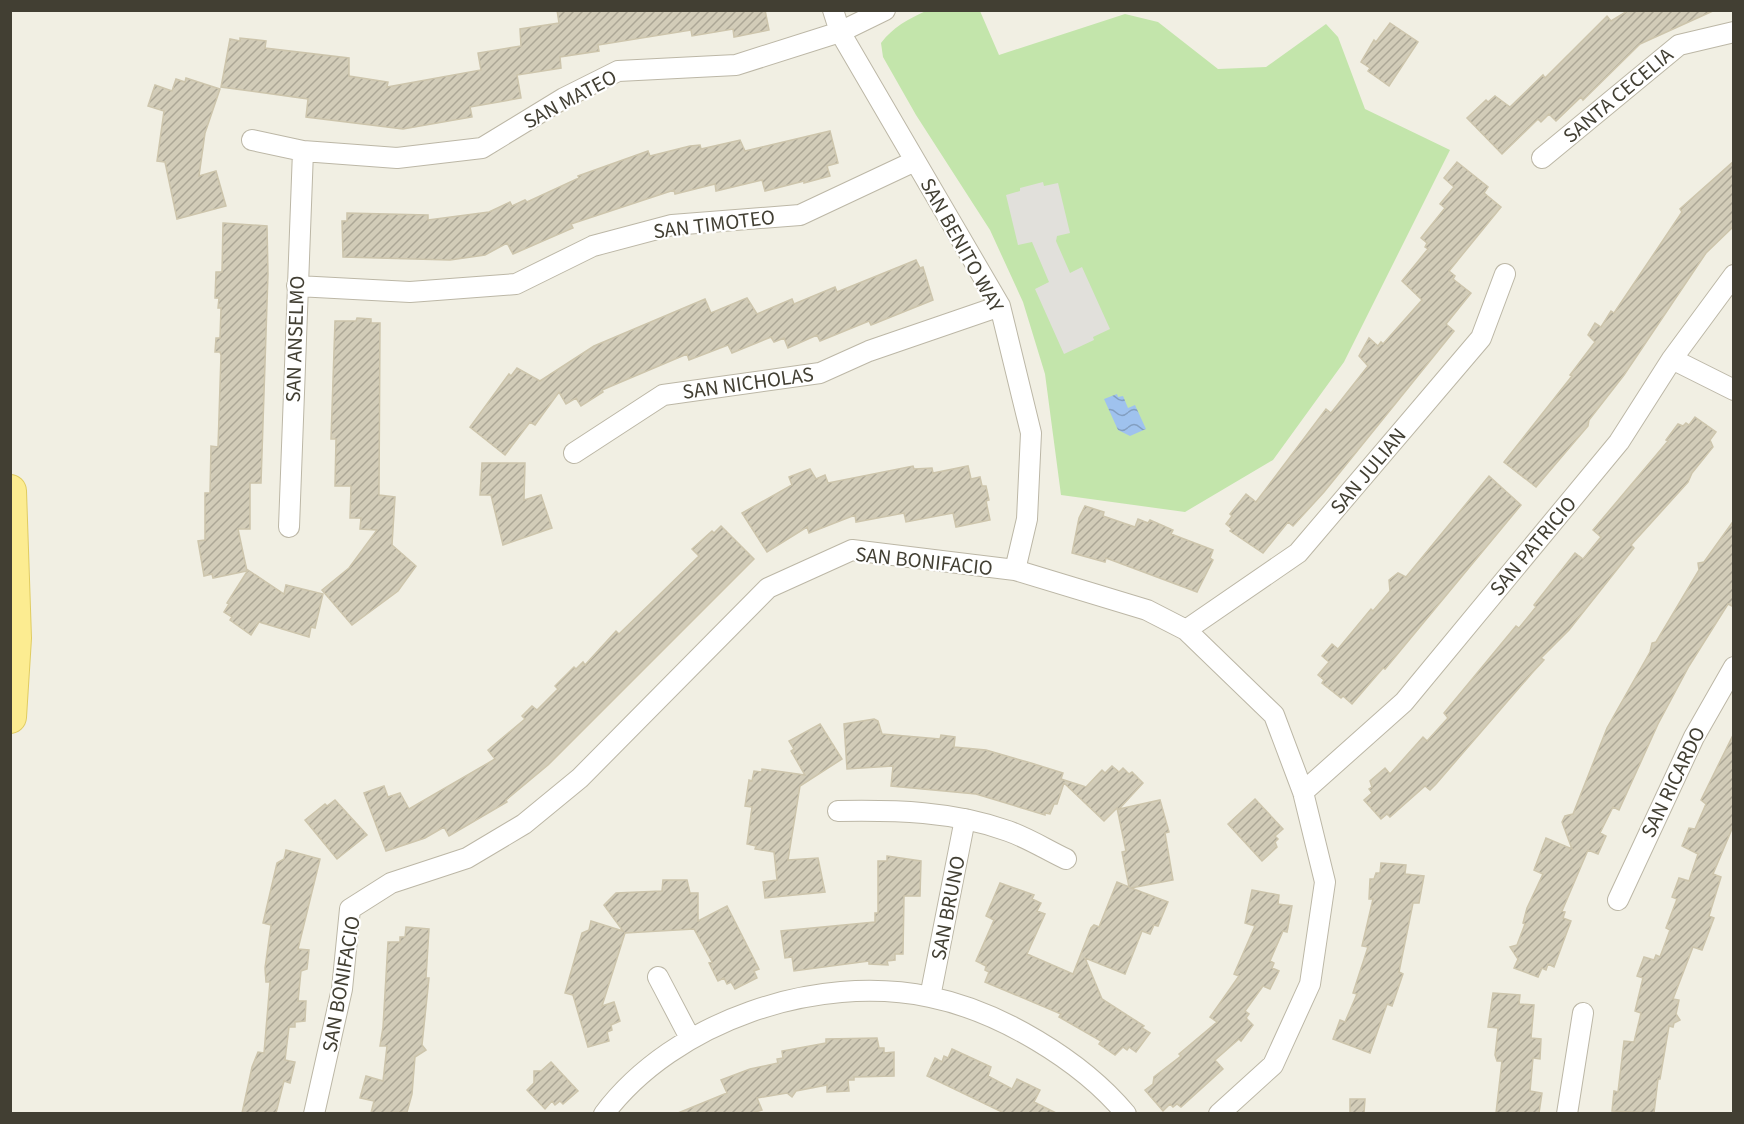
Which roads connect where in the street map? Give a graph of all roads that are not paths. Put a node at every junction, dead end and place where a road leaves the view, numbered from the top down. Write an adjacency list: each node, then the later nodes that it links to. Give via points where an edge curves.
1 (833, 10): 3 (street, SAN BENITO WAY)
2 (885, 10): 3 (street, SAN MATEO)
3 (840, 32): 6 (street, SAN MATEO, via 736,65 618,71 564,98 482,148 397,158); 8 (street, SAN BENITO WAY)
4 (1734, 32): 7 (street, SANTA CECELIA, via 1679,45)
5 (252, 140): 6 (street, SAN MATEO)
6 (303, 151): 11 (street, SAN ANSELMO)
7 (1542, 158)
8 (915, 161): 11 (street, SAN TIMOTEO, via 800,215 672,225 592,246 516,284 410,292); 12 (street, SAN BENITO WAY)
9 (1505, 274): 19 (street, SAN JULIAN, via 1481,338 1298,553)
10 (1734, 275): 13 (street, SAN PATRICIO)
11 (297, 286): 17 (street, SAN ANSELMO)
12 (1000, 306): 15 (street, SAN NICHOLAS, via 869,351 820,373 663,395); 18 (street, SAN BENITO WAY, via 1031,433 1027,519)
13 (1672, 359): 14 (street); 22 (street, SAN PATRICIO, via 1619,442 1404,702)
14 (1734, 390)
15 (574, 453)
16 (10, 491): 21 (main road, via 15,638)
17 (289, 527)
18 (1015, 570): 19 (street, SAN BONIFACIO, via 1147,610); 31 (street, SAN BONIFACIO, via 852,550 768,588 580,778 524,824 467,858 391,883 350,909 342,989)
19 (1186, 630): 22 (street, SAN BONIFACIO, via 1274,715)
20 (1734, 667): 26 (street, SAN RICARDO, via 1694,736)
21 (10, 717)
22 (1303, 792): 34 (street, SAN BONIFACIO, via 1325,882 1310,984 1273,1065)
23 (838, 811): 24 (street, via 899,809)
24 (965, 819): 25 (street, via 1008,831); 28 (street, SAN BRUNO)
25 (1066, 859)
26 (1618, 900)
27 (658, 977): 30 (street)
28 (930, 997): 30 (street, via 871,992 817,994 745,1014); 33 (street, via 999,1020 1061,1054)
29 (1583, 1013): 35 (street)
30 (690, 1038): 32 (street, via 647,1069)
31 (314, 1113)
32 (604, 1113)
33 (1126, 1113)
34 (1219, 1113)
35 (1567, 1113)

